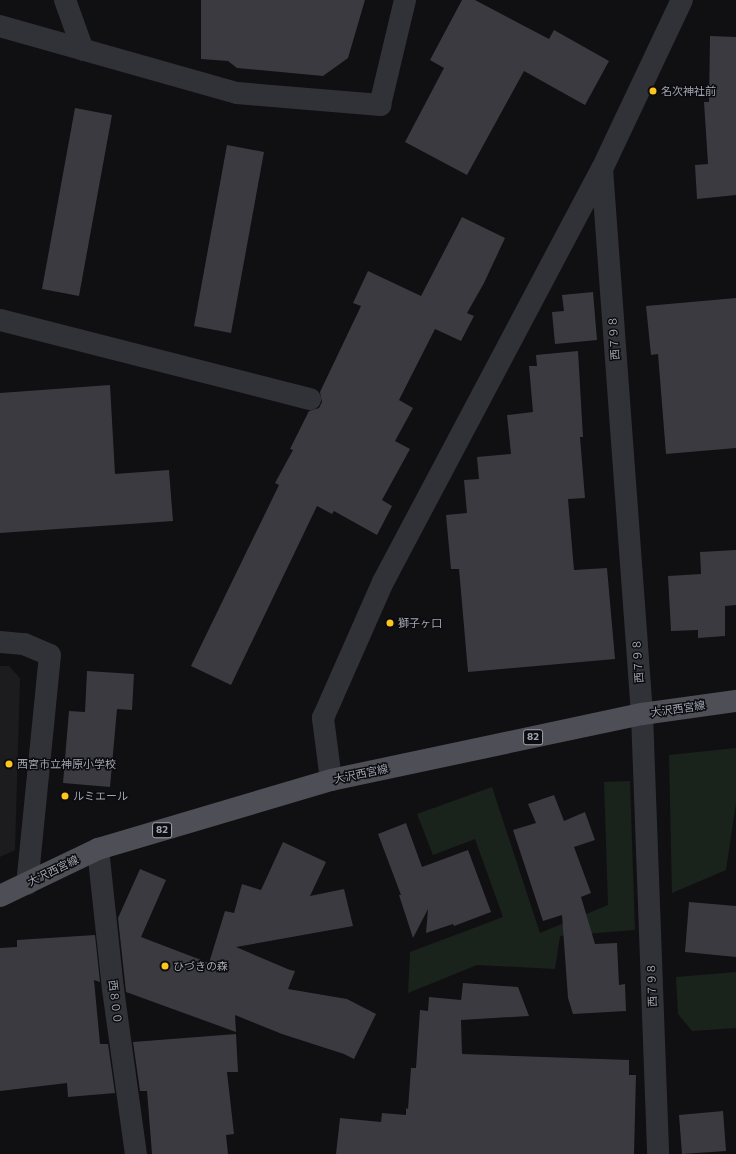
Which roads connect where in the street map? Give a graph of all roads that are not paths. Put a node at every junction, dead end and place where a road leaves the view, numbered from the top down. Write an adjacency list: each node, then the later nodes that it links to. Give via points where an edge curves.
1 (65, 0): 5 (street)
2 (405, 0): 5 (street, via 380,105 237,93)
3 (682, 0): 6 (street)
4 (0, 26): 5 (street)
5 (83, 50)
6 (602, 169): 11 (street, 西７９８); 12 (street, via 384,582 323,718)
7 (0, 320): 8 (street)
8 (310, 399)
9 (0, 642): 14 (street, via 24,644 50,655)
10 (736, 701): 11 (main road, 大沢西宮線 / 82)
11 (642, 714): 12 (main road, 大沢西宮線 / 82); 17 (street, 西７９８)
12 (331, 780): 13 (main road, 大沢西宮線 / 82)
13 (98, 849): 14 (main road, 大沢西宮線 / 82); 16 (street, 西８００)
14 (27, 884): 15 (main road, 大沢西宮線 / 82)
15 (0, 896)
16 (136, 1154)
17 (658, 1154)

